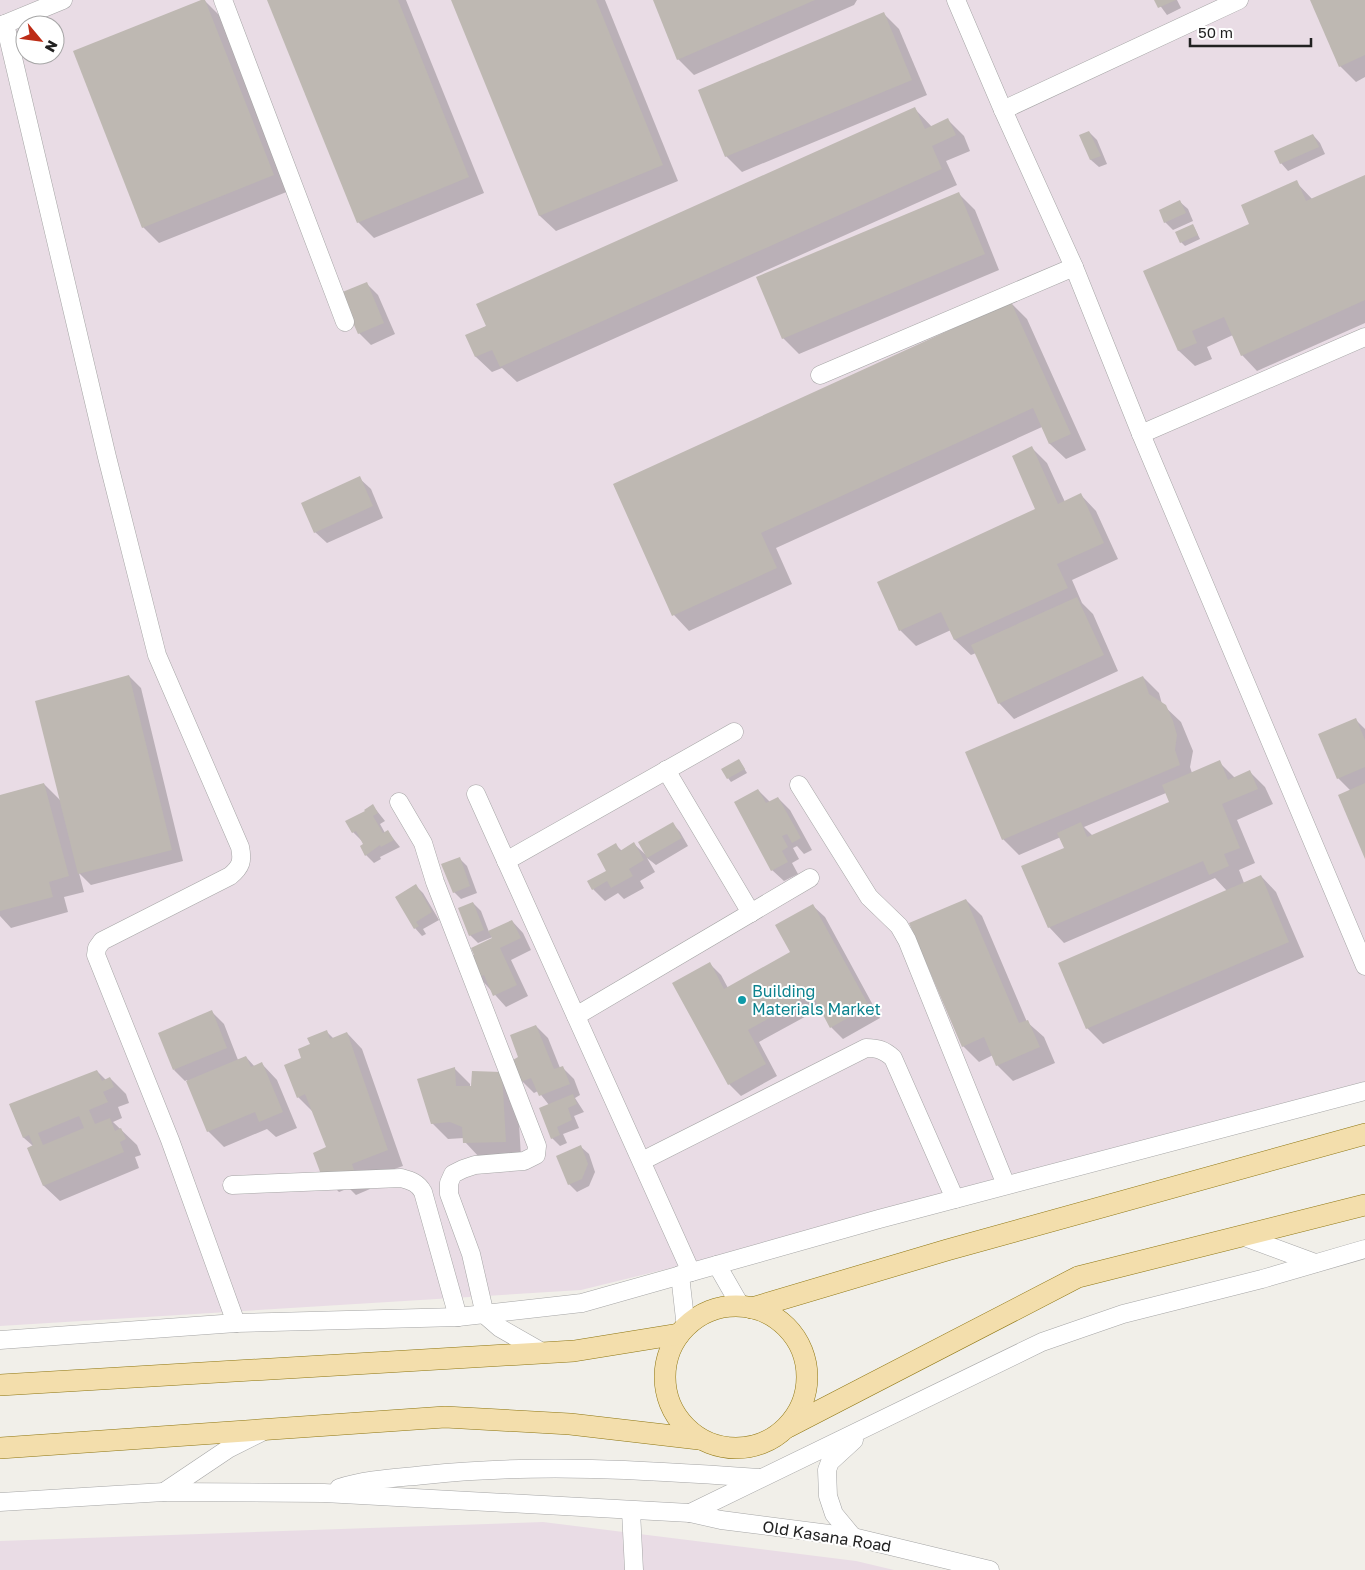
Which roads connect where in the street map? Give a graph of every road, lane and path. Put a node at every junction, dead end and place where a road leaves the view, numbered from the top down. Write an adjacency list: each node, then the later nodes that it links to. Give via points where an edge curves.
1 (63, 0): 5 (street)
2 (223, 0): 8 (street)
3 (956, 0): 6 (street)
4 (1240, 0): 6 (street)
5 (3, 25): 37 (street, via 157,655 243,859 239,869 230,876 102,941 96,948)
6 (1002, 110): 7 (street)
7 (1074, 267): 10 (street); 11 (street)
8 (345, 322)
9 (1365, 337): 11 (street)
10 (820, 375)
11 (1141, 434): 20 (street)
12 (734, 732): 13 (street)
13 (666, 770): 17 (street); 19 (street)
14 (799, 785): 26 (street, via 869,897 899,926 908,940)
15 (476, 794): 17 (street)
16 (399, 802): 35 (street, via 423,843 537,1146 536,1155 524,1161 475,1166 454,1174 449,1182 449,1194 471,1254)
17 (506, 861): 21 (street)
18 (810, 878): 19 (street)
19 (751, 913): 21 (street)
20 (1365, 966)
21 (576, 1016): 24 (street)
22 (1365, 1091): 26 (street)
23 (1365, 1134): 34 (main road)
24 (642, 1162): 27 (street, via 866,1048 876,1048 885,1050 892,1058); 33 (street)
25 (232, 1185): 36 (street, via 401,1178 419,1185)
26 (1006, 1185): 27 (street)
27 (955, 1198): 32 (street)
28 (1365, 1205): 29 (main road)
29 (1242, 1236): 31 (street); 42 (main road, via 1078,1278)
30 (1365, 1249): 31 (street)
31 (1315, 1264): 43 (street, via 1077,1328)
32 (718, 1265): 33 (street); 34 (street)
33 (686, 1274): 35 (street, via 582,1303); 38 (street)
34 (746, 1307): 38 (main road, via 709,1311 698,1316); 42 (main road, via 765,1311 786,1325 804,1354 807,1388)
35 (485, 1315): 36 (street); 40 (street, via 500,1328)
36 (458, 1316): 37 (street)
37 (236, 1323): 39 (street)
38 (682, 1331): 40 (main road, via 574,1351); 45 (main road, via 666,1361 666,1391 683,1426)
39 (0, 1340)
40 (542, 1352): 41 (main road)
41 (0, 1385)
42 (788, 1427): 45 (main road, via 757,1446 715,1446)
43 (870, 1427): 47 (street); 53 (street, via 839,1452 827,1470 828,1496 834,1514)
44 (265, 1430): 45 (main road, via 445,1417 570,1424); 46 (main road); 48 (street, via 228,1449)
45 (699, 1439)
46 (0, 1448)
47 (759, 1478): 49 (street, via 551,1467 446,1473 356,1483); 52 (street)
48 (164, 1492): 49 (street); 50 (street)
49 (324, 1493): 51 (street, Old Kasana Road)
50 (0, 1502)
51 (632, 1511): 52 (street, Old Kasana Road); 54 (street)
52 (690, 1513): 53 (street, Old Kasana Road)
53 (853, 1537): 55 (street, Old Kasana Road)
54 (634, 1570)
55 (990, 1570)

